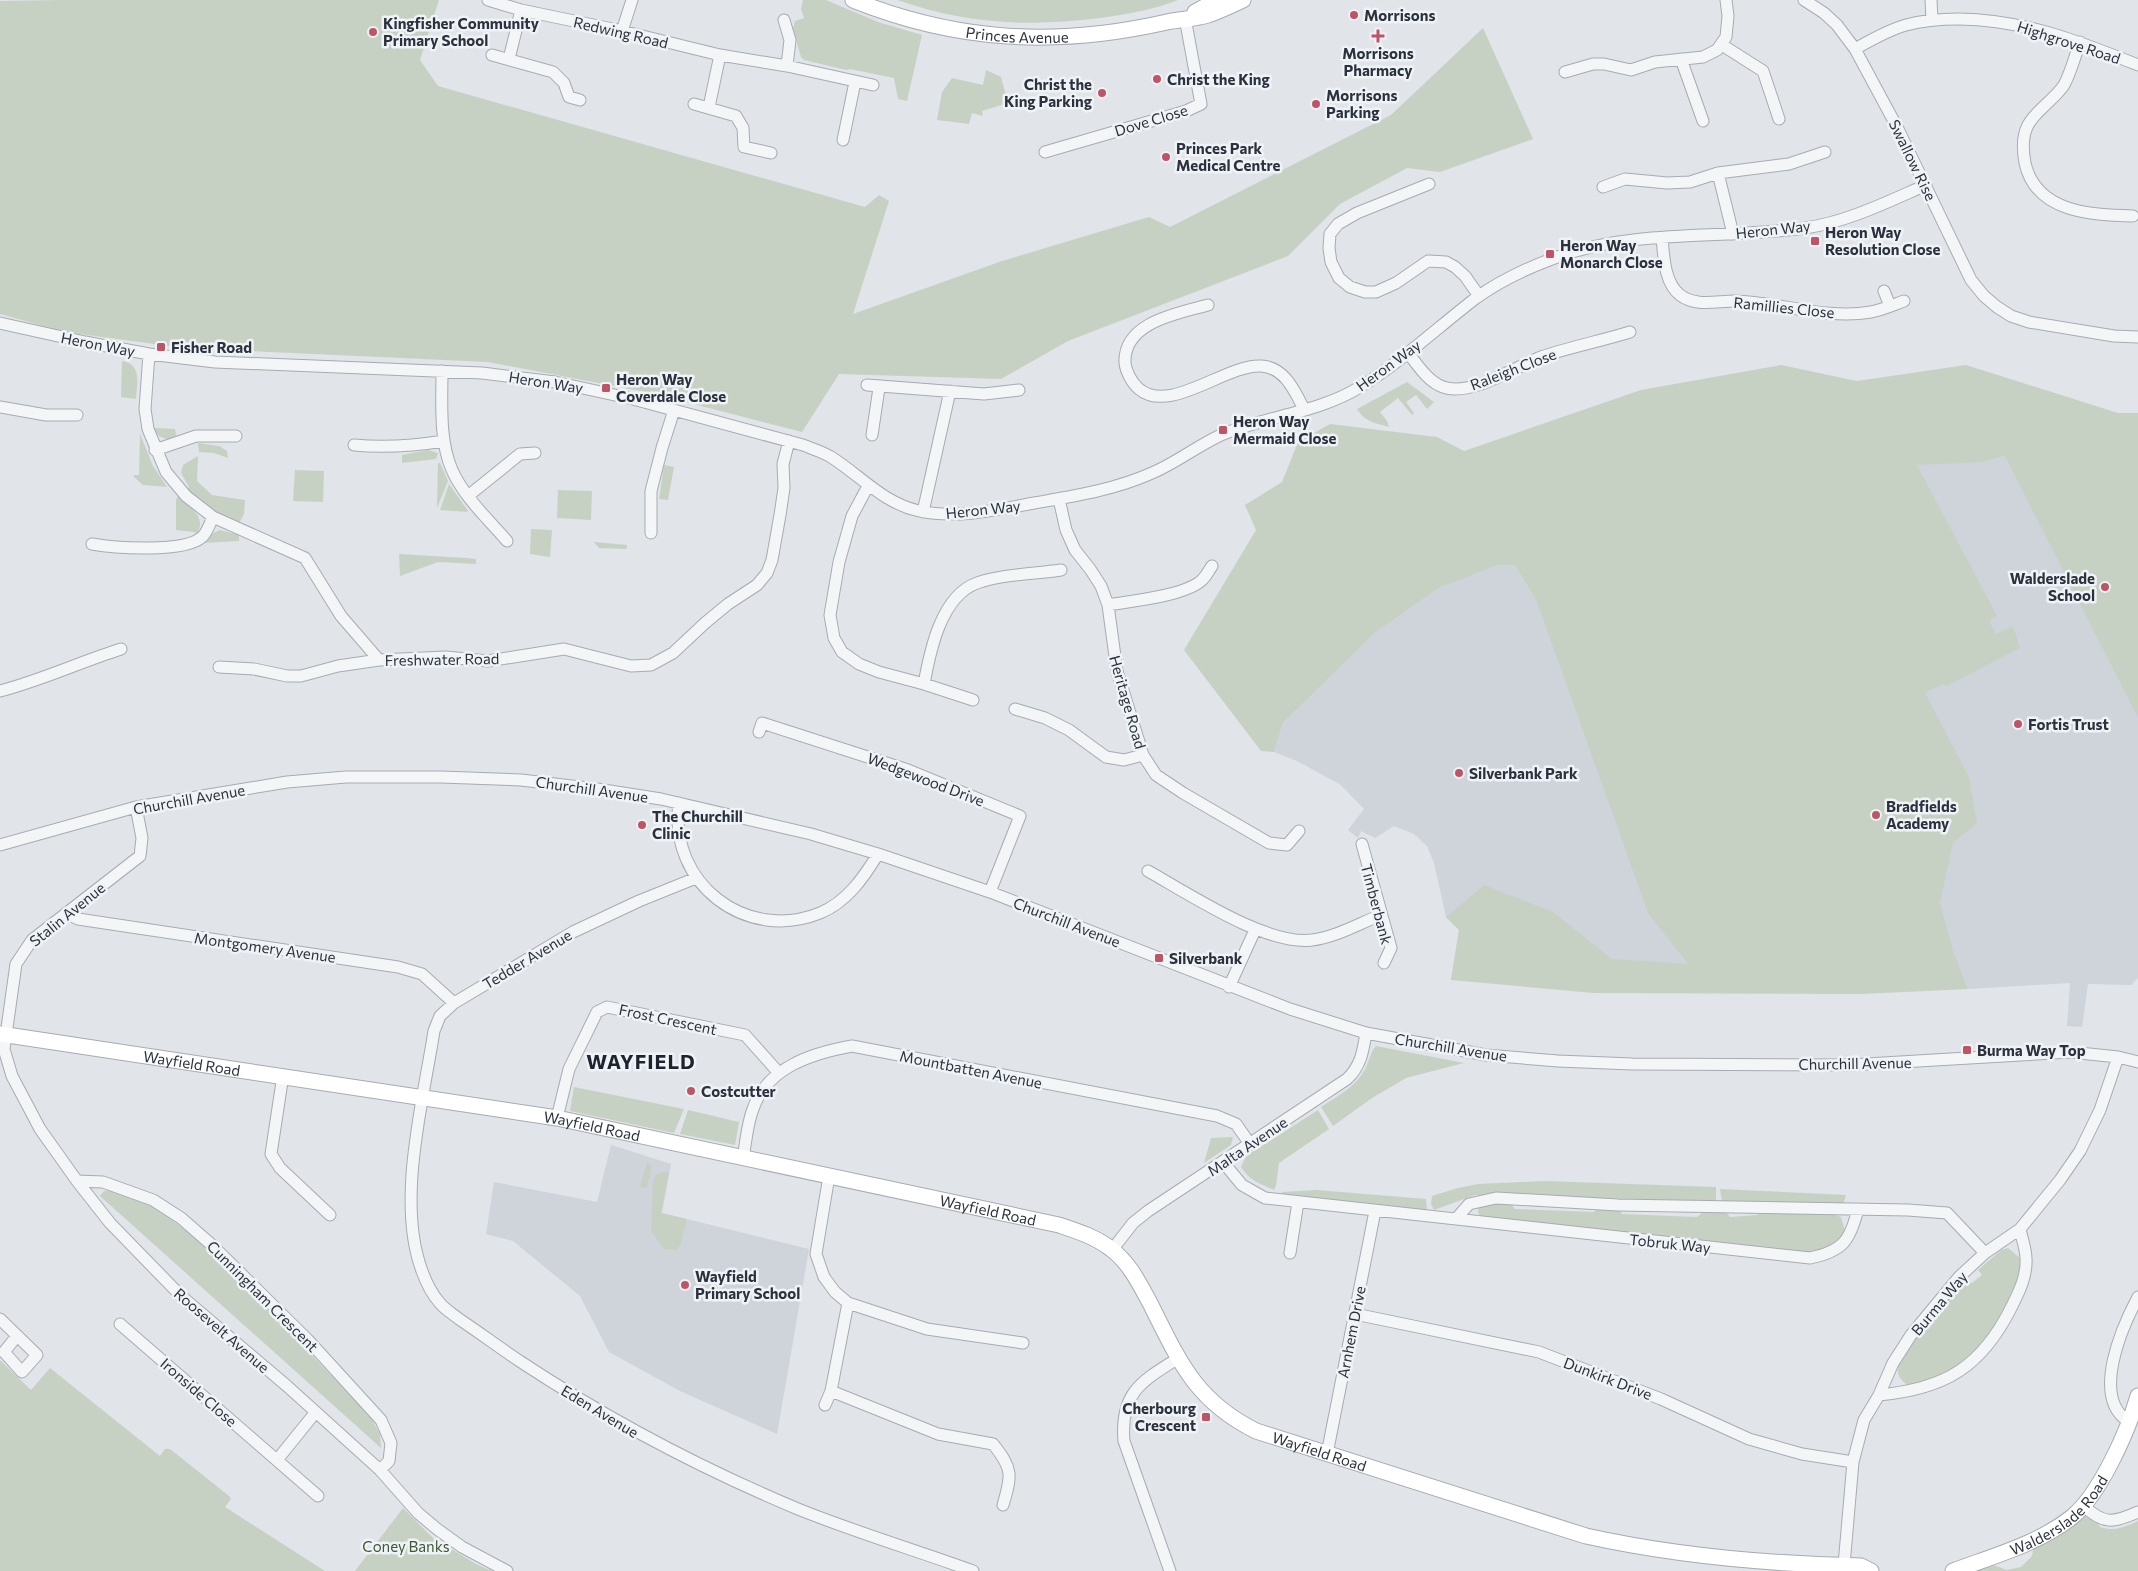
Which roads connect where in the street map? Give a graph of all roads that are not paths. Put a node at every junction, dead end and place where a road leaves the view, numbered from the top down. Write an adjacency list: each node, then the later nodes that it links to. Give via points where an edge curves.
1 (488, 0): 9 (street, Redwing Road)
2 (632, 0): 13 (street)
3 (853, 0): 10 (street, Princes Avenue, via 908,20 974,34 1042,39 1107,34)
4 (1217, 0): 10 (street, Princes Avenue)
5 (1243, 0): 10 (street, Princes Avenue, via 1206,16)
6 (1726, 0): 15 (street, via 1728,28)
7 (1804, 0): 16 (street, Swallow Rise, via 1837,25)
8 (1931, 0): 12 (street)
9 (521, 10): 13 (street, Redwing Road); 19 (street)
10 (1185, 18): 32 (street, Dove Close, via 1201,104)
11 (784, 20): 22 (street, via 790,40)
12 (1932, 20): 14 (street, Highgrove Road, via 2011,22); 16 (street, Highgrove Road, via 1884,33)
13 (622, 31): 18 (street, Redwing Road)
14 (2080, 42): 21 (street, Highgrove Road); 39 (street, via 2064,85 2027,126 2026,167 2036,186 2056,204 2106,215)
15 (1722, 45): 20 (street, via 1703,57); 29 (street, via 1763,71)
16 (1855, 49): 37 (street, Swallow Rise)
17 (492, 55): 19 (street)
18 (720, 55): 22 (street, Redwing Road); 28 (street)
19 (509, 59): 26 (street, via 552,72 564,84 569,97)
20 (1681, 60): 23 (street, via 1654,62 1631,70 1593,64); 30 (street)
21 (2138, 65)
22 (787, 66): 24 (street, Redwing Road)
23 (1565, 72)
24 (855, 82): 25 (street, Redwing Road); 31 (street)
25 (873, 85)
26 (580, 100)
27 (694, 104): 28 (street)
28 (709, 107): 34 (street, via 736,116 743,128 744,147)
29 (1779, 119)
30 (1703, 121)
31 (843, 140)
32 (1045, 152)
33 (1825, 152): 35 (street, via 1789,164)
34 (771, 153)
35 (1718, 173): 38 (street, via 1690,182 1625,179); 40 (street)
36 (1429, 184): 43 (street, via 1338,224 1330,234 1331,262 1340,278 1350,287 1376,292 1396,283 1428,261 1446,262 1465,276)
37 (1926, 185): 40 (street, Heron Way, via 1862,213 1808,227); 49 (street, Swallow Rise, via 1972,280 1998,307 2029,322)
38 (1603, 187)
39 (2133, 216)
40 (1733, 234): 41 (street, Heron Way)
41 (1662, 238): 43 (street, Heron Way, via 1611,243 1562,255); 46 (street, Ramillies Close, via 1670,282 1679,294 1692,302 1764,302 1837,314 1872,312)
42 (1884, 291): 46 (street)
43 (1478, 296): 50 (street, Heron Way)
44 (1904, 301): 46 (street, Ramillies Close)
45 (1208, 304): 58 (street, via 1155,322 1131,340 1126,365 1129,377 1138,389 1151,396 1166,397 1244,369 1262,366 1277,370 1290,384)
46 (1890, 306)
47 (0, 323): 51 (street, Heron Way)
48 (1630, 332): 50 (street, Raleigh Close, via 1540,357 1459,389 1443,387 1426,375)
49 (2138, 337)
50 (1408, 353): 58 (street, Heron Way, via 1355,390 1330,402)
51 (149, 354): 52 (street, Heron Way, via 215,362); 66 (street, via 146,408)
52 (442, 371): 59 (street, Heron Way, via 503,374 556,382); 63 (street)
53 (867, 386): 54 (street)
54 (879, 388): 56 (street); 61 (street)
55 (1019, 390): 56 (street, via 984,394)
56 (950, 391): 71 (street)
57 (0, 407): 60 (street, via 46,415)
58 (1304, 409): 70 (street, Heron Way, via 1221,436 1152,473 1111,488)
59 (674, 410): 64 (street, Heron Way); 73 (street, via 652,491)
60 (77, 414)
61 (872, 435)
62 (236, 436): 66 (street, via 196,436)
63 (444, 441): 65 (street, via 407,447); 69 (street, via 452,470)
64 (789, 441): 68 (street, Heron Way, via 828,456); 80 (street, Freshwater Road, via 781,508 767,574 757,585 724,606 664,659 652,665 631,666 564,648 488,661 446,657)
65 (354, 445)
66 (155, 450): 72 (street, via 166,472 186,496)
67 (535, 454): 69 (street, via 520,454)
68 (868, 486): 71 (street, Heron Way, via 902,507); 82 (street, via 852,516 839,562 830,615 834,638 842,652 859,664)
69 (468, 496): 74 (street)
70 (1059, 499): 71 (street, Heron Way, via 952,515); 78 (street, Heritage Road, via 1066,530 1075,550 1101,586)
71 (923, 512)
72 (213, 517): 75 (street, via 204,536 190,544 118,549); 80 (street, via 305,558 340,616)
73 (651, 533)
74 (507, 540)
75 (92, 544)
76 (1212, 566): 78 (street, via 1202,580 1188,588 1165,596)
77 (1060, 570): 82 (street, via 976,584 958,596 940,622 928,658)
78 (1108, 605): 87 (street, Heritage Road, via 1117,671)
79 (121, 649): 83 (street)
80 (379, 660): 81 (street, Freshwater Road, via 294,676)
81 (219, 667)
82 (924, 684): 84 (street)
83 (0, 691)
84 (973, 700)
85 (1015, 709): 87 (street, via 1069,730 1106,757 1124,760)
86 (760, 732): 96 (street, Wedgewood Drive, via 762,723 864,755 1020,816)
87 (1143, 755): 90 (street, Heritage Road, via 1156,775 1269,843 1286,845)
88 (679, 803): 89 (street, Churchill Avenue, via 521,780 346,777 287,782); 93 (street, Churchill Avenue, via 740,816); 95 (street, via 680,840)
89 (136, 807): 91 (street, Churchill Avenue); 97 (street, Stalin Avenue, via 142,838 140,856)
90 (1299, 831)
91 (0, 844)
92 (1362, 844): 98 (street, Timberbank)
93 (878, 854): 95 (street, via 856,886 839,902 820,912 779,921 730,909 712,896); 96 (street, Churchill Avenue)
94 (1148, 871): 99 (street)
95 (696, 878): 102 (street, Tedder Avenue, via 573,932)
96 (990, 892): 101 (street, Churchill Avenue)
97 (66, 913): 102 (street, Montgomery Avenue, via 78,919 398,967 422,974); 104 (street, Stalin Avenue, via 32,940 16,964)
98 (1381, 915): 99 (street, via 1314,940 1300,941); 100 (street, Timberbank, via 1391,948)
99 (1255, 930): 101 (street)
100 (1384, 963)
101 (1230, 987): 103 (street, Churchill Avenue)
102 (454, 1003): 109 (street, Tedder Avenue, via 440,1016 434,1031)
103 (1366, 1033): 105 (street, Churchill Avenue, via 1486,1054 1623,1064 1850,1065 2070,1052); 111 (street, Malta Avenue, via 1363,1054 1347,1079)
104 (4, 1034): 108 (street, Wayfield Road); 115 (street, Roosevelt Avenue, via 4,1049 12,1076 40,1129)
105 (2118, 1057): 106 (street, Churchill Avenue); 123 (street, Burma Way, via 2100,1110 2080,1151)
106 (2138, 1062)
107 (778, 1072): 110 (street, Frost Crescent, via 746,1036 607,1006 597,1012 569,1069); 111 (street, Mountbatten Avenue, via 810,1056 852,1046 1217,1116 1236,1124); 112 (street, Mountbatten Avenue, via 752,1109)
108 (283, 1075): 109 (street, Wayfield Road); 118 (street, via 271,1154 280,1168)
109 (424, 1096): 110 (street, Wayfield Road); 151 (street, Eden Avenue, via 411,1205 421,1268 440,1304 495,1345 640,1435 799,1509)
110 (557, 1118): 112 (street, Wayfield Road)
111 (1250, 1144): 113 (street, Malta Avenue)
112 (743, 1158): 114 (street, Wayfield Road)
113 (1223, 1162): 117 (street, Tobruk Way, via 1242,1185 1265,1198); 124 (street, Malta Avenue, via 1148,1211 1133,1223)
114 (829, 1176): 124 (street, Wayfield Road, via 1059,1225 1082,1232); 128 (street, via 816,1254 824,1278)
115 (77, 1181): 139 (street, Roosevelt Avenue, via 110,1223 181,1296); 144 (street, Cunningham Crescent, via 103,1182 153,1200 181,1218 234,1266 381,1420 391,1443 389,1461)
116 (328, 1196): 118 (street)
117 (1298, 1202): 120 (street, Tobruk Way); 125 (street)
118 (320, 1204): 121 (street)
119 (1858, 1209): 122 (street, via 1618,1205 1496,1198 1469,1204); 122 (street, Tobruk Way, via 1848,1239 1836,1250 1810,1258); 126 (street, via 1947,1213)
120 (1375, 1211): 122 (street, Tobruk Way); 129 (street, Arnhem Drive)
121 (330, 1215)
122 (1456, 1219)
123 (2020, 1229): 126 (street, Burma Way); 136 (street, via 2026,1260 2021,1287 2007,1316 1987,1345 1966,1368 1937,1384)
124 (1112, 1250): 134 (street, Wayfield Road, via 1138,1281)
125 (1290, 1253)
126 (1985, 1253): 136 (street, Burma Way, via 1959,1276 1912,1335 1893,1363)
127 (2138, 1297): 140 (street, via 2123,1328 2112,1371 2114,1406)
128 (848, 1303): 133 (street, via 927,1329); 135 (street)
129 (1355, 1314): 141 (street, Arnhem Drive); 143 (street, Dunkirk Drive, via 1539,1352 1662,1398 1749,1439 1802,1454)
130 (0, 1319): 132 (street)
131 (120, 1324): 142 (street, Ironside Close)
132 (16, 1336)
133 (1023, 1343)
134 (1178, 1359): 141 (street, Wayfield Road, via 1206,1397 1234,1420 1256,1431); 152 (street, via 1146,1378 1125,1409 1122,1423 1124,1442)
135 (830, 1391): 138 (street); 146 (street, via 938,1434 993,1444 1003,1457 1011,1479)
136 (1879, 1395): 143 (street, Burma Way, via 1864,1420)
137 (2138, 1396): 140 (street, Walderslade Road)
138 (825, 1405)
139 (315, 1413): 142 (street); 144 (street, Roosevelt Avenue)
140 (2128, 1421): 147 (street, Walderslade Road, via 2103,1474)
141 (1327, 1454): 149 (street, Wayfield Road, via 1549,1526 1636,1547 1736,1560)
142 (277, 1460): 145 (street, Ironside Close)
143 (1853, 1462): 149 (street, Burma Way)
144 (380, 1470): 150 (street, Roosevelt Avenue, via 418,1513 437,1529 462,1547)
145 (318, 1496)
146 (1003, 1505)
147 (2083, 1505): 148 (street, via 2093,1515 2109,1521); 154 (street, Walderslade Road, via 2073,1516 2041,1536)
148 (2138, 1512)
149 (1844, 1565): 153 (street, Wayfield Road, via 1861,1566)
150 (507, 1571)
151 (973, 1571)
152 (1170, 1571)
153 (1871, 1571)
154 (1953, 1571)

